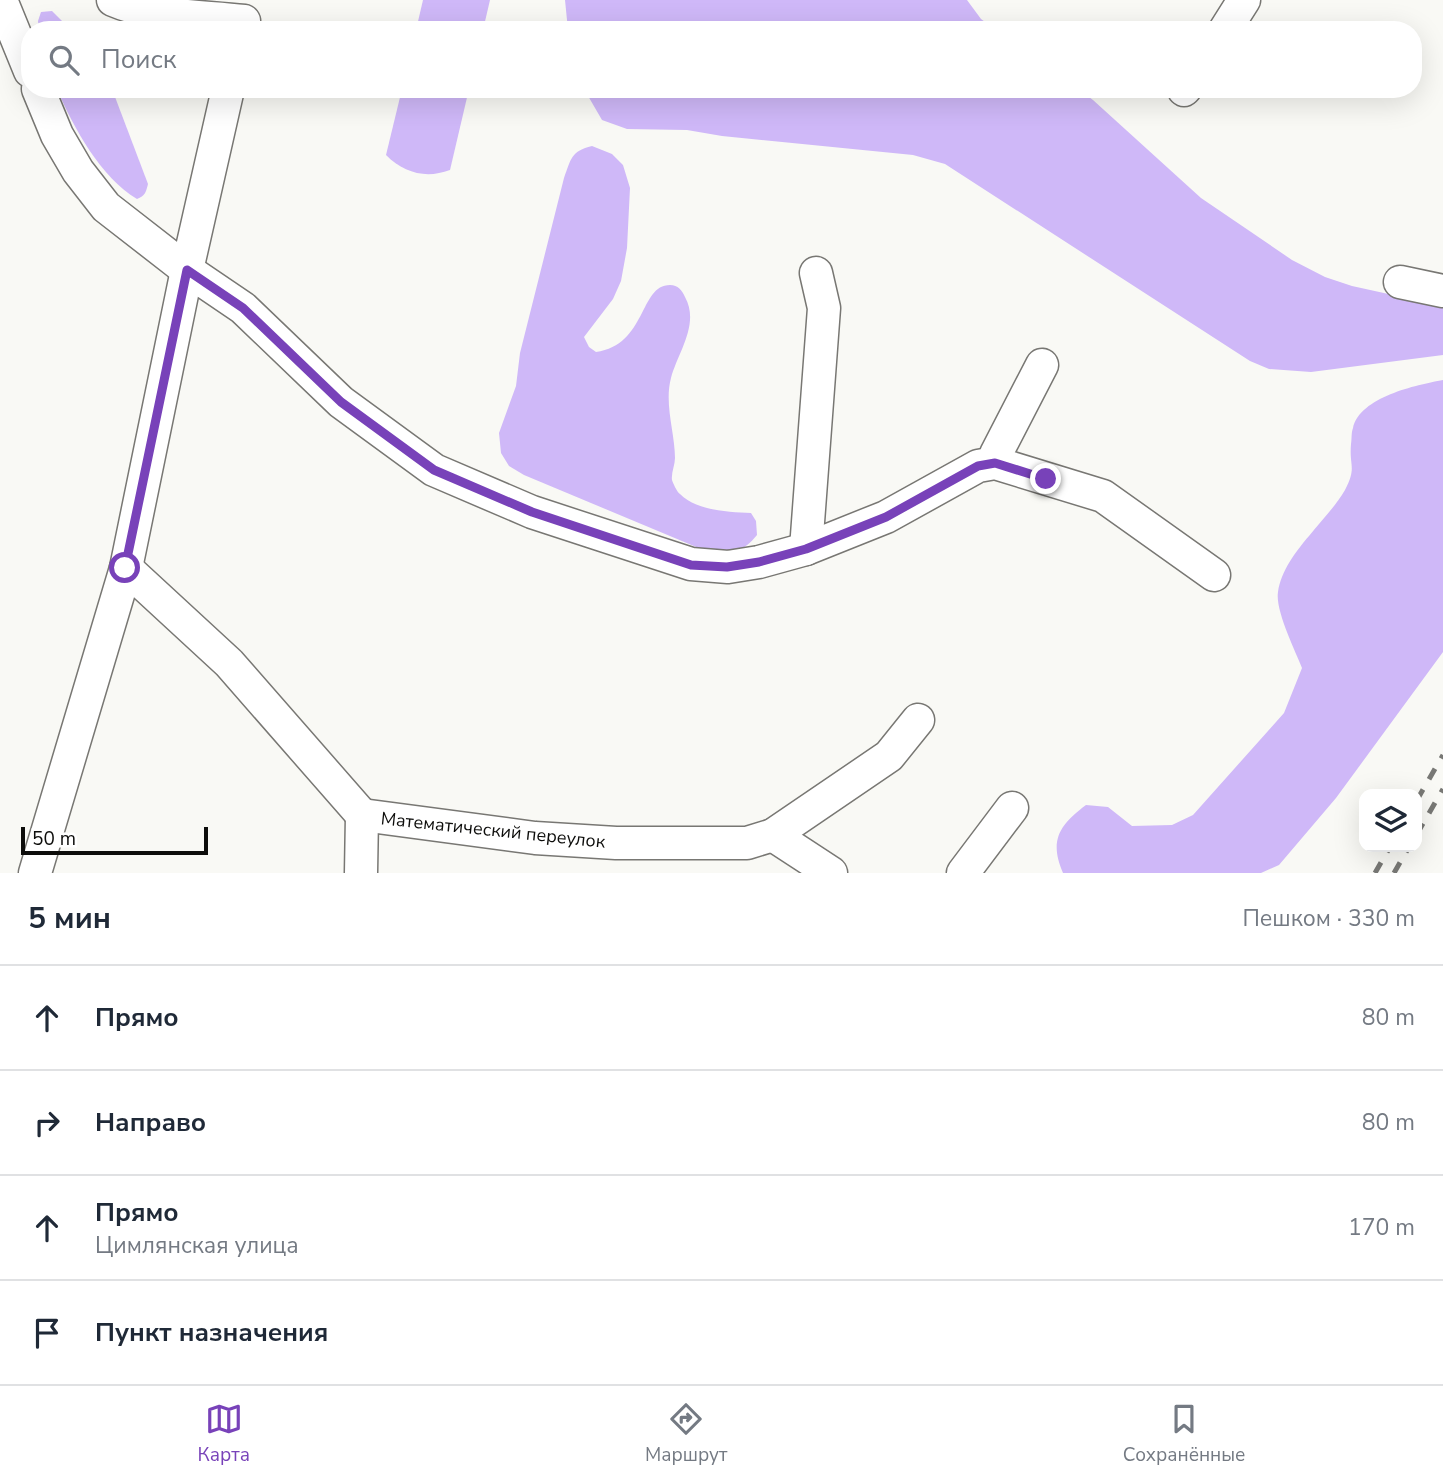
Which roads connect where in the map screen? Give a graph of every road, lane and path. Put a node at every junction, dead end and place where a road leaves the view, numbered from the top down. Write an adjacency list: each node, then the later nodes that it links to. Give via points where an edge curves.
1 (1, 0): 6 (street)
2 (113, 0): 4 (street, via 161,12)
3 (1244, 0): 5 (street)
4 (245, 17)
5 (1231, 21)
6 (21, 49)
7 (42, 98): 9 (street, via 57,135 94,193)
8 (226, 98): 9 (street)
9 (187, 270): 15 (street, via 243,308 341,402 434,470 532,512 691,565 727,567); 16 (street)
10 (816, 273): 15 (street, via 824,308)
11 (1400, 282): 12 (street)
12 (1443, 291)
13 (1042, 365): 14 (street)
14 (995, 463): 15 (street, via 978,466 886,517); 17 (street, via 1103,496)
15 (806, 549)
16 (125, 568): 20 (street, via 229,663); 22 (street)
17 (1214, 575)
18 (918, 720): 21 (street, Математический переулок, via 890,756)
19 (1012, 808): 25 (street)
20 (362, 815): 21 (street, Математический переулок, via 535,838 616,843 747,843); 23 (street)
21 (773, 835): 24 (street)
22 (35, 873)
23 (360, 873)
24 (831, 873)
25 (962, 873)

